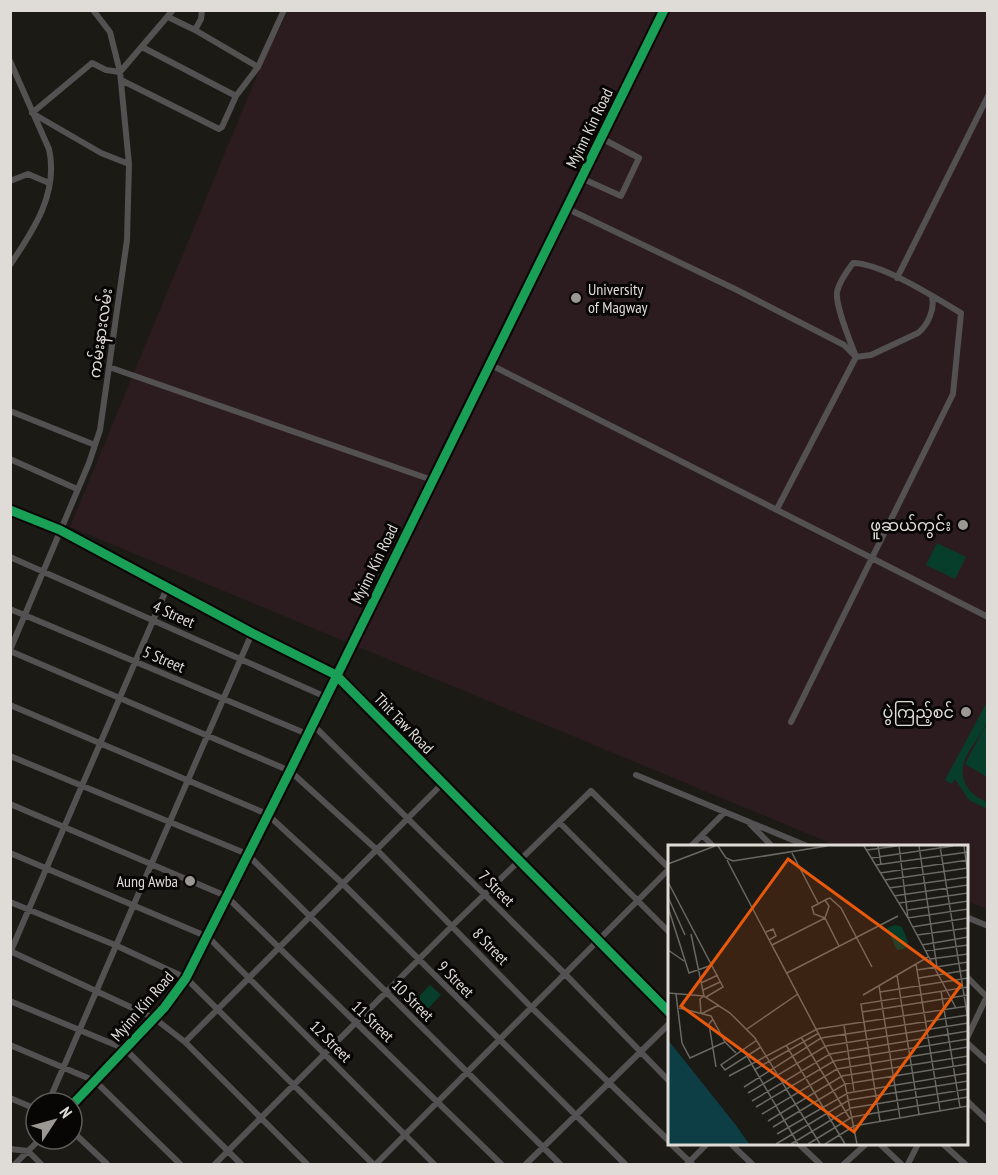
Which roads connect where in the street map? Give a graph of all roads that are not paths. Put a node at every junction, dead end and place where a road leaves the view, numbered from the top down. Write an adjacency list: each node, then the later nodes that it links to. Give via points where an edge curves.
1 (93, 10): 11 (street, ကမ်းနားလမ်း, via 110,32)
2 (173, 10): 6 (street)
3 (202, 10): 7 (street)
4 (284, 10): 10 (street)
5 (664, 10): 16 (street, Myinn Kin Road)
6 (168, 17): 7 (street); 8 (street)
7 (195, 30): 10 (street)
8 (142, 47): 11 (street); 13 (street)
9 (10, 61): 15 (street)
10 (258, 67): 13 (street)
11 (120, 72): 12 (street, ကမ်းနားလမ်း); 15 (street, via 92,63)
12 (121, 80): 13 (street, via 219,129); 17 (street, ကမ်းနားလမ်း)
13 (236, 96)
14 (987, 96): 23 (street)
15 (32, 113): 17 (street); 20 (street, via 52,164)
16 (601, 138): 18 (street, Myinn Kin Road); 18 (street, via 639,158 621,196)
17 (129, 165): 27 (street, ကမ်းနားလမ်း, via 127,240)
18 (581, 178): 21 (street, Myinn Kin Road)
19 (10, 181): 20 (street, via 28,174)
20 (49, 183): 22 (street, via 36,227)
21 (566, 208): 25 (street, via 737,290 844,345); 26 (street, Myinn Kin Road)
22 (10, 266)
23 (897, 278): 24 (street); 25 (street, via 864,263 854,263 842,281 837,293)
24 (932, 297): 25 (street, via 934,305 922,330 871,355); 37 (street, via 961,313 953,394)
25 (856, 357): 33 (street)
26 (489, 364): 31 (street, Myinn Kin Road); 33 (street)
27 (109, 367): 29 (street, ကမ်းနားလမ်း); 31 (street)
28 (10, 411): 29 (street)
29 (95, 445): 32 (street, ကမ်းနားလမ်း)
30 (10, 459): 32 (street)
31 (432, 480): 48 (street, Myinn Kin Road)
32 (77, 489): 35 (street, ကမ်းနားလမ်း)
33 (777, 509): 37 (street)
34 (10, 510): 35 (street, Thit Taw Road)
35 (60, 530): 38 (street, ကမ်းနားလမ်း); 39 (street, Thit Taw Road)
36 (10, 557): 38 (street, 4 Street)
37 (873, 558): 42 (street); 53 (street)
38 (42, 571): 41 (street, ကမ်းနားလမ်း); 43 (street, 4 Street)
39 (167, 588): 43 (street); 44 (street, Thit Taw Road)
40 (10, 609): 41 (street, 5 Street)
41 (24, 615): 45 (street, ကမ်းနားလမ်း); 47 (street, 5 Street)
42 (987, 616)
43 (153, 620): 46 (street, 4 Street); 47 (street)
44 (252, 633): 46 (street); 48 (street, Thit Taw Road)
45 (10, 650): 50 (street, 8 Street)
46 (241, 659): 49 (street, 4 Street); 51 (street)
47 (135, 662): 50 (street); 51 (street, 5 Street)
48 (336, 675): 49 (street, Myinn Kin Road); 62 (street, Thit Taw Road)
49 (326, 697): 54 (street, Myinn Kin Road)
50 (121, 699): 56 (street, 8 Street); 57 (street)
51 (223, 699): 55 (street, 5 Street); 56 (street)
52 (10, 705): 57 (street)
53 (791, 722)
54 (312, 724): 55 (street, Myinn Kin Road); 67 (street, 7 Street)
55 (307, 734): 59 (street, Myinn Kin Road)
56 (208, 736): 59 (street, 8 Street); 61 (street)
57 (100, 743): 61 (street); 63 (street)
58 (10, 756): 63 (street)
59 (290, 771): 66 (street, Myinn Kin Road); 77 (street, 8 Street)
60 (636, 775): 65 (street)
61 (188, 780): 66 (street); 69 (street)
62 (442, 784): 67 (street); 80 (street, Thit Taw Road)
63 (82, 786): 69 (street); 71 (street)
64 (10, 804): 71 (street)
65 (725, 812): 68 (street); 72 (street)
66 (267, 814): 79 (street, Myinn Kin Road); 85 (street, 9 Street)
67 (408, 819): 77 (street); 86 (street, 7 Street)
68 (746, 821): 75 (street); 76 (street)
69 (170, 822): 79 (street); 81 (street)
70 (559, 822): 80 (street); 82 (street, via 591,791); 88 (street)
71 (64, 827): 81 (street); 83 (street)
72 (702, 835): 73 (street); 74 (street)
73 (692, 845)
74 (712, 845)
75 (771, 845)
76 (805, 845)
77 (376, 849): 85 (street); 94 (street, 8 Street)
78 (10, 853): 83 (street)
79 (247, 854): 87 (street, Myinn Kin Road); 92 (street, 10 Street)
80 (519, 862): 86 (street); 98 (street, Thit Taw Road)
81 (152, 864): 87 (street); 90 (street)
82 (668, 868)
83 (47, 869): 90 (street); 91 (street)
84 (668, 870): 88 (street)
85 (343, 884): 92 (street); 102 (street, 9 Street)
86 (485, 895): 94 (street); 103 (street, 7 Street)
87 (226, 896): 97 (street, Myinn Kin Road); 100 (street, 11 Street)
88 (638, 901): 96 (street); 98 (street)
89 (10, 902): 91 (street)
90 (134, 906): 97 (street); 99 (street)
91 (29, 910): 99 (street); 101 (street)
92 (310, 916): 100 (street); 108 (street, 10 Street)
93 (968, 917): 95 (street)
94 (453, 926): 102 (street); 111 (street, 8 Street)
95 (987, 926)
96 (668, 932)
97 (208, 937): 104 (street, Myinn Kin Road); 105 (street, 12 Street)
98 (598, 941): 103 (street); 113 (street, Thit Taw Road)
99 (115, 945): 104 (street); 107 (street)
100 (279, 948): 105 (street); 115 (street, 11 Street)
101 (11, 952): 107 (street)
102 (419, 960): 108 (street); 119 (street, 9 Street)
103 (565, 974): 111 (street); 124 (street, 7 Street)
104 (186, 978): 112 (street); 114 (street, Myinn Kin Road)
105 (248, 978): 112 (street); 125 (street, 12 Street)
106 (968, 978): 109 (street)
107 (98, 991): 114 (street); 117 (street)
108 (387, 993): 115 (street); 128 (street, 10 Street)
109 (987, 996): 118 (street)
110 (10, 1001): 117 (street)
111 (531, 1007): 119 (street); 131 (street, 8 Street)
112 (218, 1009): 120 (street); 132 (street)
113 (668, 1012)
114 (154, 1018): 120 (street); 123 (street, Myinn Kin Road)
115 (356, 1023): 125 (street); 137 (street, 11 Street)
116 (668, 1024): 124 (street)
117 (80, 1030): 123 (street); 127 (street)
118 (968, 1037)
119 (499, 1041): 128 (street); 139 (street, 9 Street)
120 (185, 1042): 140 (street)
121 (968, 1043): 126 (street)
122 (10, 1045): 127 (street)
123 (124, 1049): 129 (street, Myinn Kin Road); 155 (street)
124 (640, 1052): 130 (street, 7 Street); 131 (street)
125 (325, 1055): 132 (street); 142 (street, 12 Street)
126 (987, 1062)
127 (64, 1068): 129 (street); 133 (street)
128 (467, 1072): 137 (street); 153 (street, 10 Street)
129 (95, 1081): 134 (street, Myinn Kin Road); 159 (street)
130 (668, 1081)
131 (608, 1082): 139 (street); 143 (street, 8 Street)
132 (294, 1085): 140 (street); 163 (street)
133 (53, 1091)
134 (84, 1092)
135 (10, 1098): 138 (street)
136 (968, 1102): 141 (street)
137 (437, 1103): 142 (street); 165 (street, 11 Street)
138 (24, 1104)
139 (575, 1114): 153 (street); 168 (street, 9 Street)
140 (261, 1118): 155 (street); 162 (street)
141 (987, 1121)
142 (405, 1135): 163 (street); 164 (street, 12 Street)
143 (668, 1141)
144 (84, 1142): 158 (street)
145 (672, 1145): 169 (street, 8 Street)
146 (705, 1145): 169 (street)
147 (733, 1145): 170 (street)
148 (801, 1145): 171 (street)
149 (864, 1145): 172 (street)
150 (882, 1145): 173 (street)
151 (917, 1145): 174 (street)
152 (945, 1145): 175 (street)
153 (542, 1147): 166 (street); 167 (street, 10 Street)
154 (28, 1151): 156 (street); 157 (street)
155 (228, 1151): 160 (street); 161 (street)
156 (15, 1164)
157 (41, 1164)
158 (107, 1164)
159 (180, 1164)
160 (215, 1164)
161 (241, 1164)
162 (308, 1164)
163 (374, 1164)
164 (434, 1164)
165 (501, 1164)
166 (526, 1164)
167 (560, 1164)
168 (625, 1164)
169 (690, 1164)
170 (752, 1164)
171 (820, 1164)
172 (844, 1164)
173 (901, 1164)
174 (908, 1164)
175 (965, 1164)

